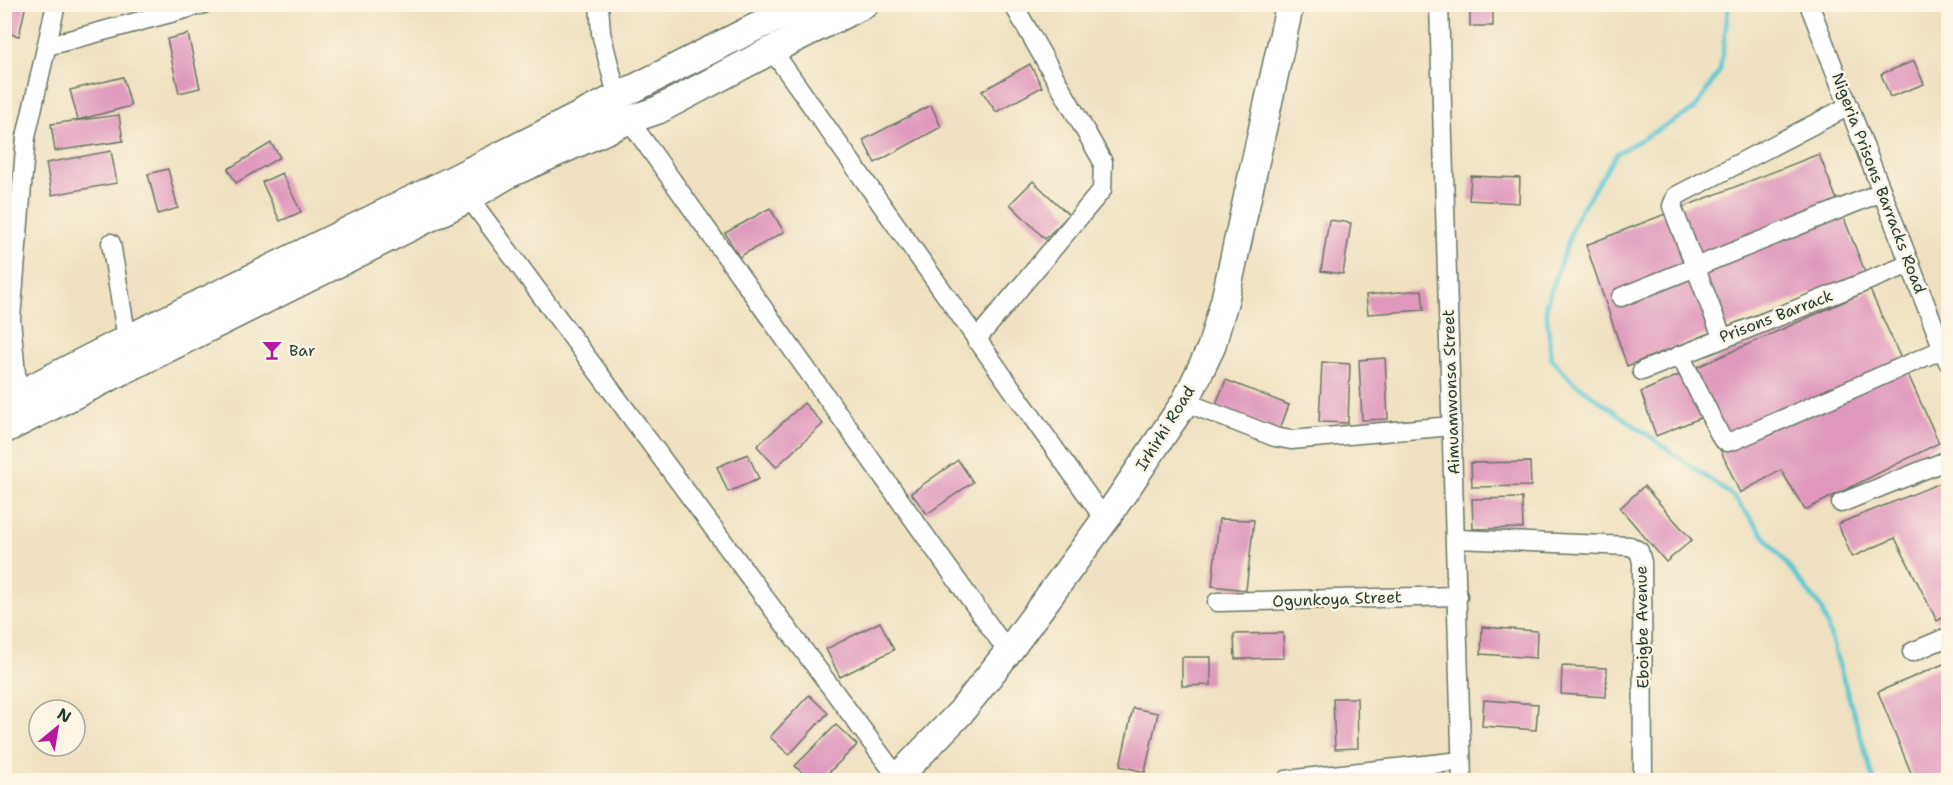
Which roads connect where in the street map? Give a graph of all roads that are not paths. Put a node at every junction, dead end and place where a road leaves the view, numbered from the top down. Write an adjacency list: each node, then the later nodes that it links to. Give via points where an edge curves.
1 (56, 4): 10 (street)
2 (204, 4): 10 (street)
3 (599, 4): 12 (street)
4 (809, 4): 12 (main road)
5 (865, 4): 11 (main road)
6 (1013, 4): 23 (street, via 1103,162 1102,190)
7 (1290, 4): 28 (main road, Irhirhi Road, via 1225,299 1211,348)
8 (1439, 4): 29 (street, Aimuamwonsa Street)
9 (1809, 4): 13 (street, Nigeria Prisons Barracks Road)
10 (46, 46): 27 (street, via 26,136 11,319)
11 (772, 50): 14 (main road, via 658,110); 23 (street)
12 (617, 96): 15 (main road)
13 (1849, 106): 16 (street, Nigeria Prisons Barracks Road); 19 (street, via 1676,196 1672,206)
14 (629, 120): 15 (main road, via 509,174); 38 (street)
15 (462, 188): 22 (main road); 30 (main road); 41 (street)
16 (1882, 192): 18 (street, Nigeria Prisons Barracks Road); 19 (street)
17 (111, 243): 22 (street)
18 (1910, 264): 21 (street, Prisons Barrack); 25 (street, Nigeria Prisons Barracks Road)
19 (1695, 267): 20 (street); 21 (street)
20 (1621, 297)
21 (1722, 337): 24 (street, Prisons Barrack)
22 (127, 339): 27 (main road)
23 (976, 340): 33 (street)
24 (1680, 355): 25 (street, via 1722,439 1727,441); 26 (street, Prisons Barrack)
25 (1946, 356)
26 (1642, 371)
27 (11, 399)
28 (1185, 402): 29 (street, via 1291,440); 33 (main road, Irhirhi Road)
29 (1452, 426): 34 (street, Aimuamwonsa Street)
30 (4, 430)
31 (1948, 460): 32 (street)
32 (1842, 503)
33 (1105, 520): 38 (main road, Irhirhi Road)
34 (1456, 539): 35 (street, Aimuamwonsa Street); 44 (street, Eboigbe Avenue, via 1630,546 1639,551)
35 (1458, 596): 36 (street, Ogunkoya Street); 40 (street, Aimuamwonsa Street)
36 (1217, 602)
37 (1948, 637): 39 (street)
38 (1008, 652): 41 (main road, Irhirhi Road, via 960,713)
39 (1912, 652)
40 (1461, 761): 42 (street); 43 (street, Aimuamwonsa Street)
41 (897, 779)
42 (1287, 780)
43 (1462, 780)
44 (1643, 780)

